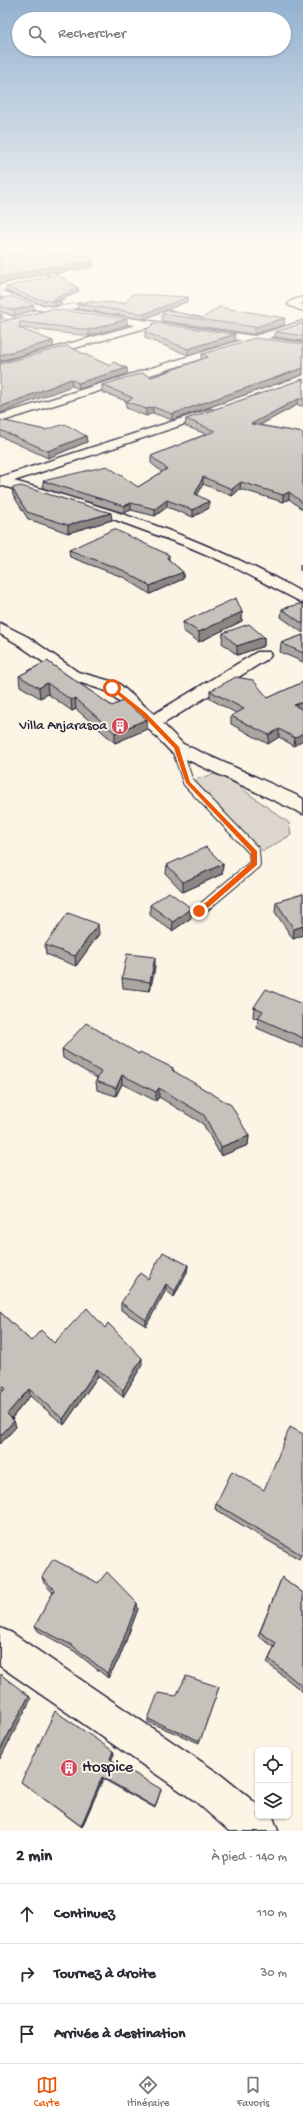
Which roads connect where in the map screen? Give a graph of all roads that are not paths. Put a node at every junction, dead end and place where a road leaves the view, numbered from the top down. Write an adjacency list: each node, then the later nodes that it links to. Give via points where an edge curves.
1 (138, 327): 6 (street)
2 (174, 327): 4 (street)
3 (295, 327): 4 (street)
4 (254, 339): 5 (street); 8 (street)
5 (303, 346)
6 (0, 366)
7 (223, 408): 9 (street)
8 (0, 419)
9 (1, 481): 10 (street, via 79,502 153,527 275,582)
10 (303, 599)
11 (0, 628): 13 (street, via 72,674 112,688)
12 (263, 655): 13 (street)
13 (152, 723): 14 (street)
14 (177, 748): 15 (street, via 291,800); 16 (lane, via 188,782 254,851 255,864)
15 (303, 808)
16 (199, 911)
17 (0, 1645): 18 (street, via 208,1788)
18 (259, 1831)

